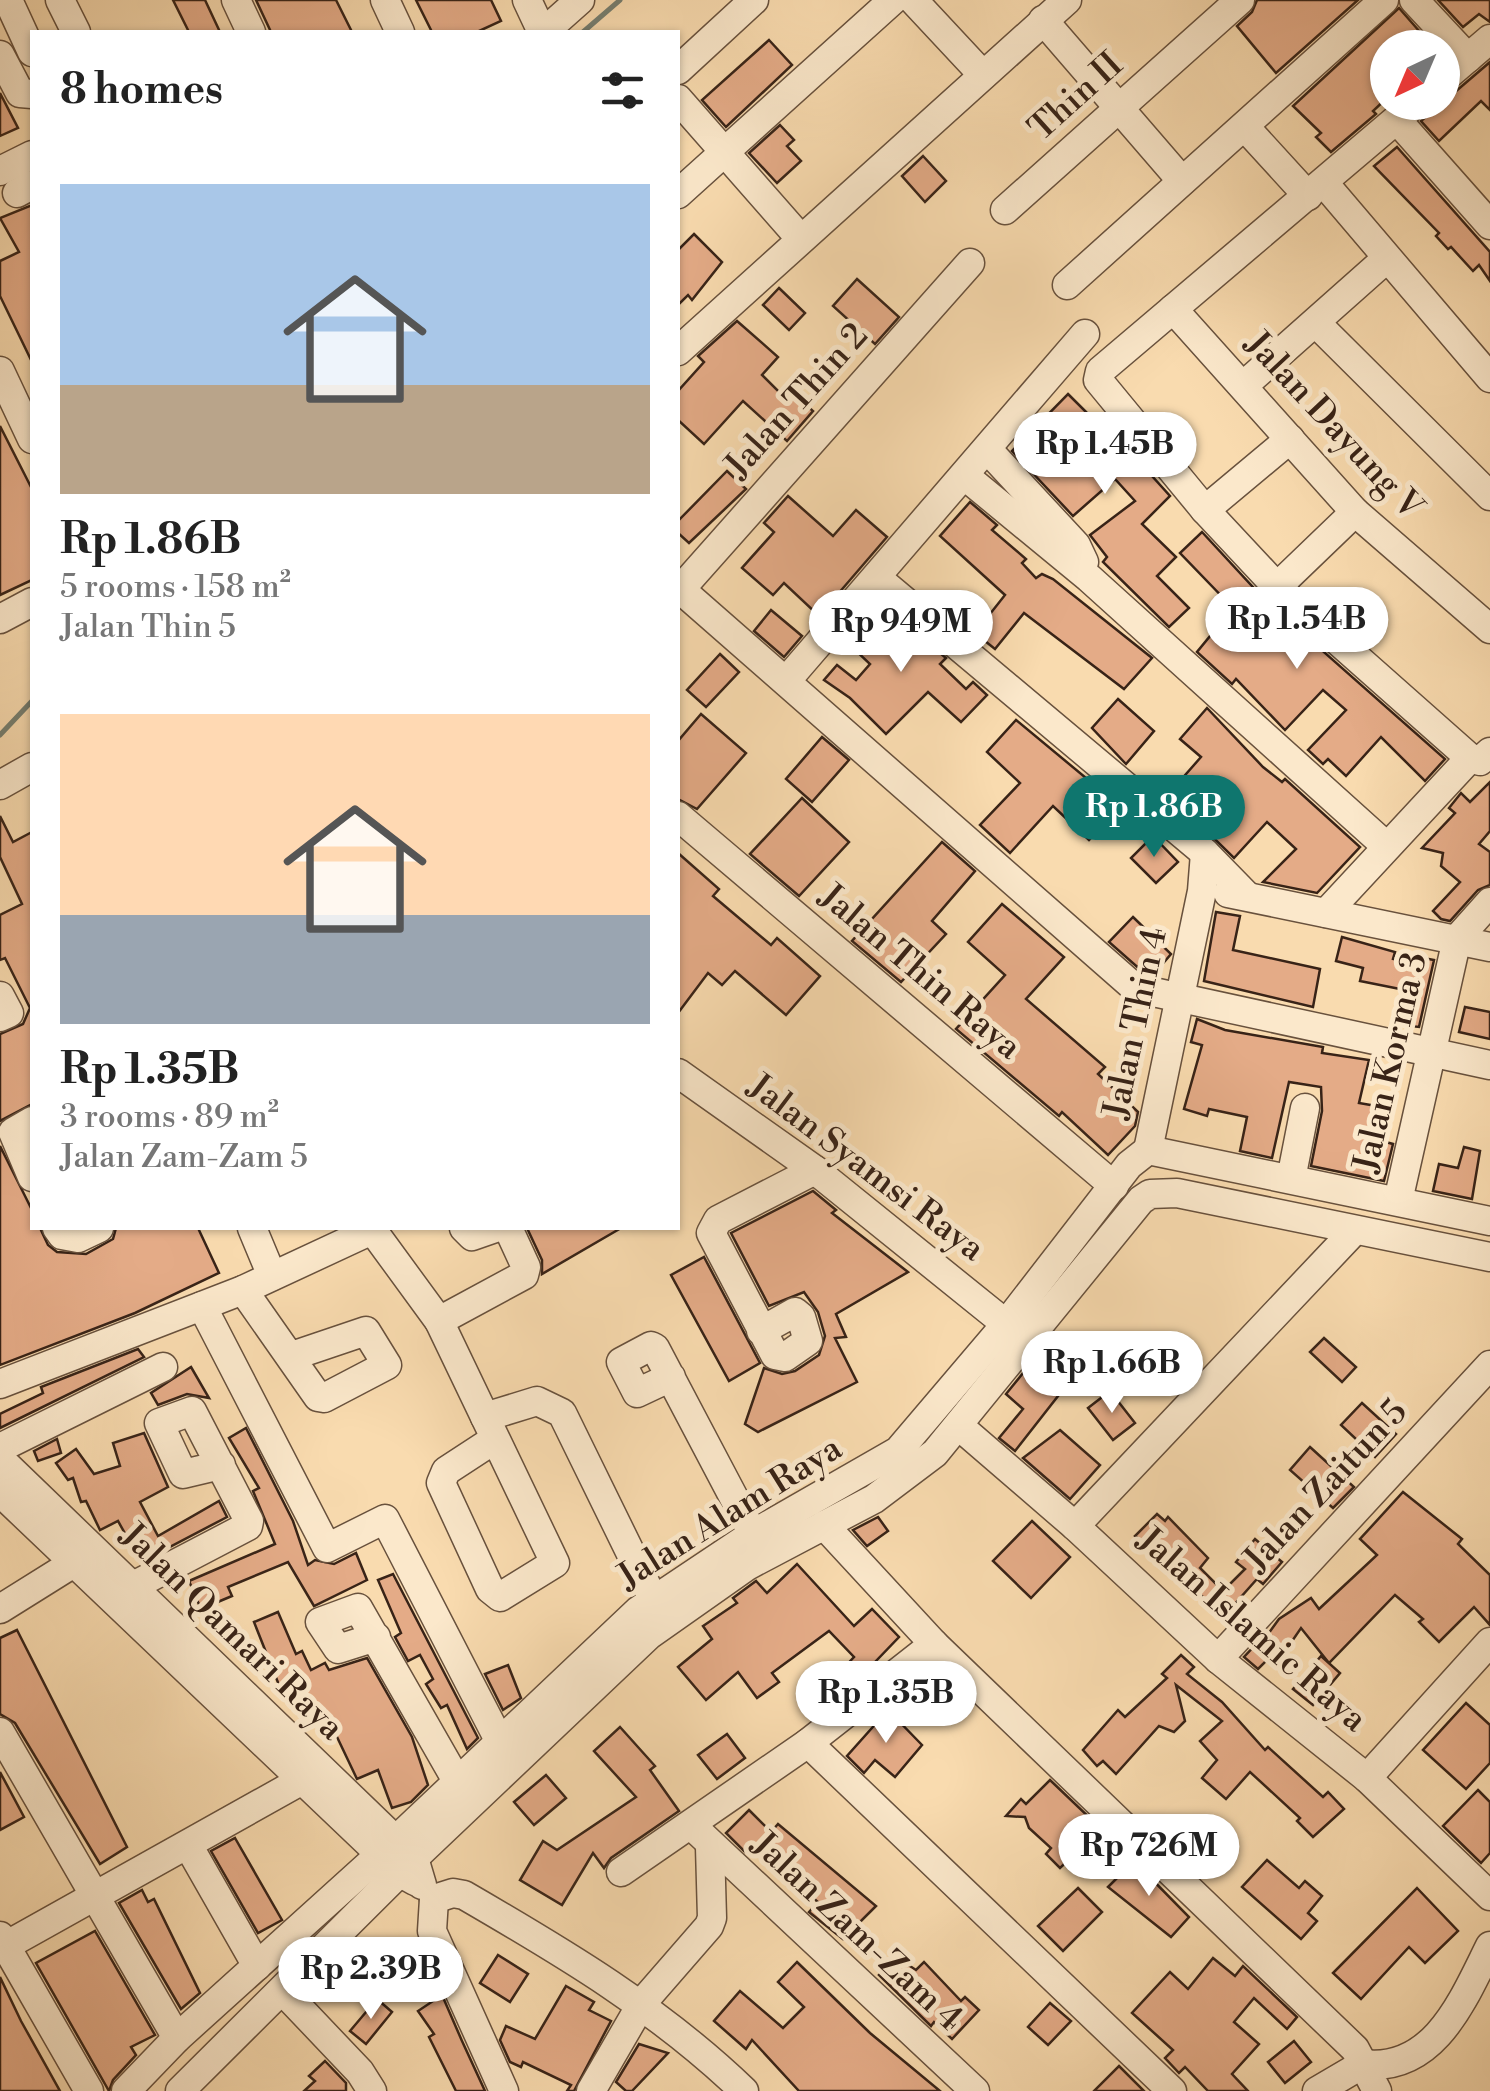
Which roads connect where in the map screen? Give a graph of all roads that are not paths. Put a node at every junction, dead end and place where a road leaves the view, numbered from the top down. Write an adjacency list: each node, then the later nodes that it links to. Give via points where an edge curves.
1 (60, 0): 15 (street)
2 (236, 0): 16 (street)
3 (385, 0): 17 (street)
4 (527, 0): 18 (street)
5 (580, 0): 19 (street)
6 (754, 0): 25 (street)
7 (892, 0): 33 (street)
8 (913, 0): 26 (street)
9 (1067, 0): 14 (street)
10 (1240, 0): 29 (street, Thin II)
11 (1384, 0): 32 (street)
12 (1414, 0): 23 (street)
13 (5, 8): 21 (street)
14 (1044, 20): 26 (street); 29 (street)
15 (75, 30)
16 (250, 30)
17 (399, 30)
18 (542, 30)
19 (545, 30)
20 (1490, 39): 23 (street)
21 (30, 49)
22 (0, 55): 27 (street, via 20,93)
23 (1468, 58): 24 (street)
24 (1460, 65)
25 (680, 68)
26 (983, 76): 41 (street)
27 (30, 94)
28 (680, 101): 33 (street)
29 (1120, 108): 35 (street); 39 (street, Thin II)
30 (1397, 120): 37 (street)
31 (1414, 120): 40 (street)
32 (1245, 127): 35 (street); 37 (street)
33 (724, 149): 38 (street); 41 (street)
34 (30, 158): 36 (street)
35 (1182, 182): 44 (street)
36 (16, 183)
37 (1316, 190): 42 (street); 45 (street)
38 (680, 192)
39 (1005, 210)
40 (1490, 225)
41 (800, 238): 48 (street)
42 (1386, 259): 46 (street); 50 (street)
43 (970, 263): 62 (street, Jalan Thin 2)
44 (1067, 285)
45 (1173, 309): 51 (street, Jalan Dayung V); 57 (street, via 1100,371 1098,380)
46 (1316, 324): 51 (street); 56 (street)
47 (1086, 334): 54 (street)
48 (680, 349)
49 (0, 370): 52 (street)
50 (1490, 378)
51 (1243, 386): 53 (street, Jalan Dayung V)
52 (30, 435)
53 (1290, 439): 57 (street); 58 (street, Jalan Dayung V)
54 (988, 450): 55 (street); 60 (street, via 1076,545)
55 (965, 476): 59 (street); 60 (street)
56 (1490, 496)
57 (1205, 510): 61 (street)
58 (1354, 512): 61 (street); 66 (street, Jalan Dayung V)
59 (877, 578): 67 (street); 73 (street)
60 (1089, 578): 72 (street)
61 (1277, 587): 68 (street)
62 (680, 590)
63 (680, 592): 67 (street)
64 (30, 603): 65 (street)
65 (0, 618)
66 (1487, 619)
67 (787, 680): 81 (street, via 1132,985)
68 (1480, 755): 72 (street)
69 (30, 775): 70 (street)
70 (0, 785)
71 (680, 818): 92 (street, Jalan Thin Raya)
72 (1386, 844): 77 (street)
73 (1206, 852): 74 (street, Jalan Thin 4); 75 (street)
74 (1202, 891): 75 (street); 81 (street, Jalan Thin 4)
75 (1246, 895): 77 (street)
76 (1490, 902): 78 (street)
77 (1326, 912): 78 (street)
78 (1458, 939): 79 (street); 83 (street, Jalan Korma 3)
79 (1490, 946)
80 (0, 996): 82 (street, via 9,1013)
81 (1177, 998): 83 (street); 88 (street, Jalan Thin 4)
82 (0, 1017)
83 (1431, 1053): 84 (street); 93 (street, Jalan Korma 3)
84 (1490, 1065)
85 (680, 1074): 89 (street, Jalan Syamsi Raya)
86 (1305, 1108): 91 (street)
87 (30, 1122): 90 (street, via 13,1132)
88 (1148, 1150): 91 (street); 92 (street, Jalan Alam Raya)
89 (815, 1170): 109 (street, Jalan Syamsi Raya); 110 (street, via 713,1228)
90 (30, 1172)
91 (1291, 1179): 93 (street)
92 (1114, 1186): 109 (street, Jalan Alam Raya)
93 (1398, 1201): 94 (street)
94 (1490, 1221)
95 (58, 1230): 96 (street, via 78,1238)
96 (95, 1230)
97 (253, 1230): 105 (street)
98 (369, 1230): 105 (street)
99 (372, 1230): 108 (street)
100 (466, 1230): 101 (street, via 472,1236)
101 (489, 1230)
102 (509, 1230): 108 (street, via 524,1275)
103 (1354, 1231): 104 (street); 116 (street, via 1178,1193 1150,1194); 121 (street)
104 (1490, 1257)
105 (272, 1276): 106 (street)
106 (243, 1290): 107 (street); 111 (street)
107 (202, 1306): 115 (street); 132 (street, via 327,1548 384,1519)
108 (439, 1321): 117 (street)
109 (1006, 1324): 122 (street, Jalan Alam Raya, via 898,1451)
110 (761, 1331)
111 (292, 1356)
112 (1490, 1365): 130 (street, Jalan Zaitun 5)
113 (163, 1367): 119 (street)
114 (670, 1377): 122 (street)
115 (0, 1384)
116 (959, 1426): 120 (street, via 914,1472); 121 (street, Jalan Islamic Raya)
117 (490, 1428): 117 (street, via 555,1564 500,1597 490,1590 441,1480); 126 (street, via 537,1400 562,1414)
118 (221, 1466): 124 (street, via 246,1529)
119 (3, 1470): 123 (street, Jalan Qamari Raya)
120 (824, 1525): 126 (street); 129 (street)
121 (1076, 1526): 130 (street, Jalan Islamic Raya)
122 (754, 1534): 126 (street, Jalan Alam Raya)
123 (82, 1558): 124 (street, Jalan Qamari Raya); 125 (street)
124 (120, 1593): 134 (street, Jalan Qamari Raya)
125 (0, 1608)
126 (659, 1611): 132 (street, Jalan Alam Raya); 140 (street)
127 (376, 1636): 136 (street)
128 (1490, 1642): 135 (street)
129 (934, 1644): 133 (street); 150 (street, via 1355,2049)
130 (1218, 1659): 135 (street, Jalan Islamic Raya)
131 (0, 1732): 142 (street)
132 (500, 1740): 136 (street, Jalan Alam Raya)
133 (808, 1742): 137 (street); 159 (street)
134 (311, 1776): 138 (street); 140 (street, Jalan Qamari Raya)
135 (1367, 1778): 143 (street, Jalan Islamic Raya)
136 (457, 1781): 140 (street, Jalan Alam Raya)
137 (691, 1825): 139 (street, Jalan Zam-Zam 4); 141 (street)
138 (188, 1845): 142 (street); 146 (street)
139 (710, 1847): 148 (street, via 712,1918); 158 (street, Jalan Zam-Zam 4)
140 (408, 1868): 146 (street); 147 (street); 148 (street); 151 (street)
141 (621, 1872)
142 (93, 1896): 144 (street); 149 (street)
143 (1490, 1896)
144 (2, 1944): 152 (street)
145 (1490, 1946): 150 (street, via 1447,2024 1417,2055 1384,2066)
146 (257, 1966): 149 (street)
147 (283, 1991): 154 (street); 155 (street)
148 (642, 2003): 156 (street); 157 (street)
149 (178, 2038): 153 (street)
150 (1363, 2064): 160 (street); 161 (street)
151 (508, 2086)
152 (89, 2091)
153 (126, 2091)
154 (180, 2091)
155 (372, 2091)
156 (591, 2091)
157 (744, 2091)
158 (975, 2091)
159 (1172, 2091)
160 (1317, 2091)
161 (1377, 2091)

